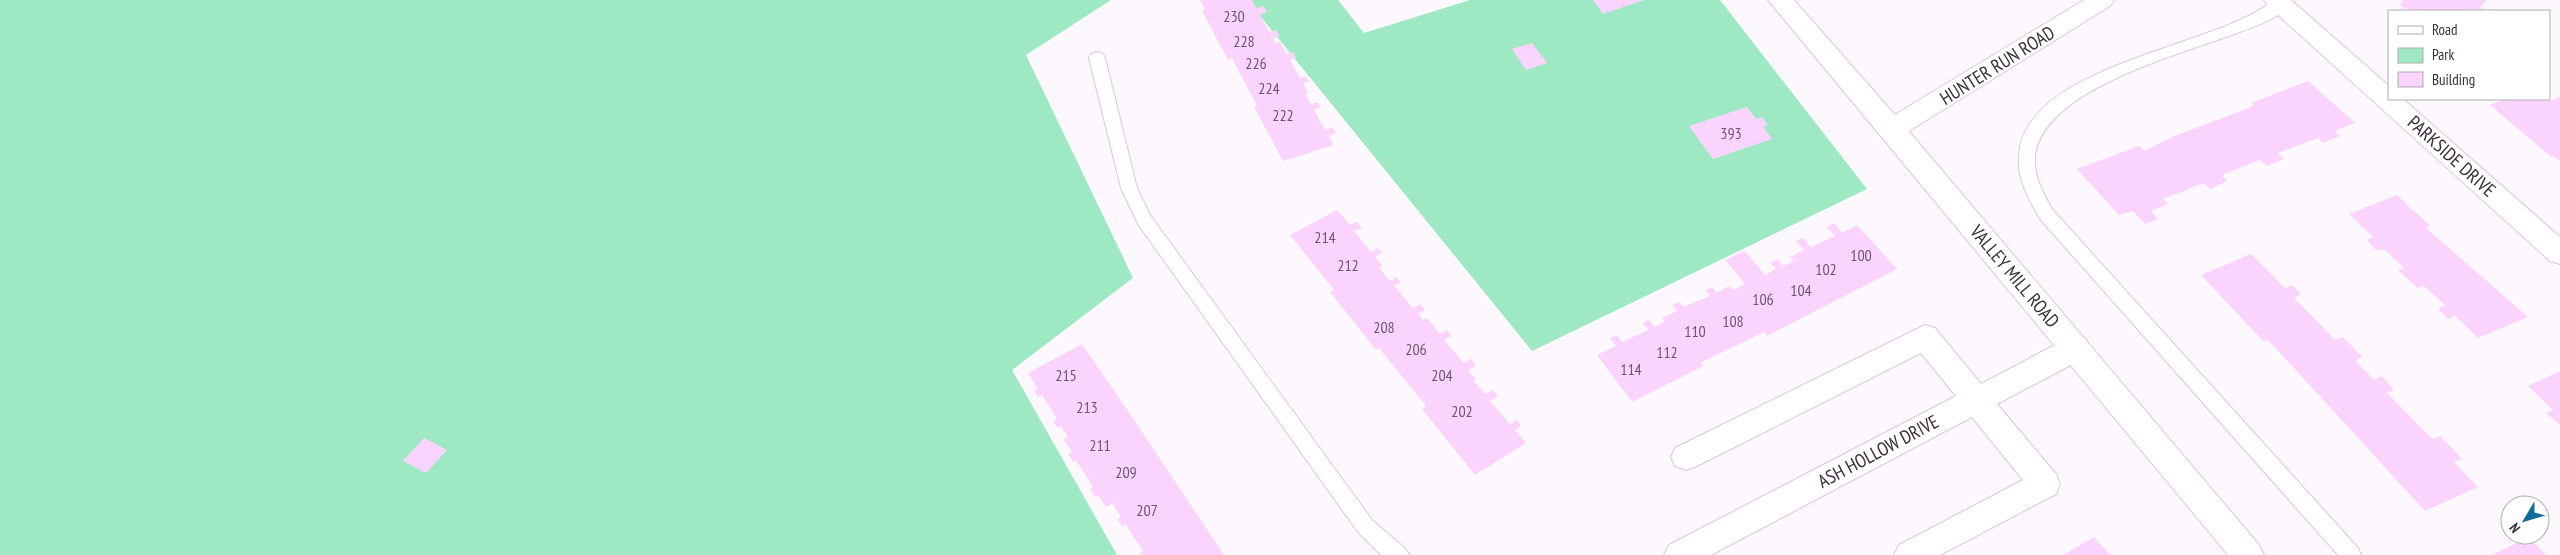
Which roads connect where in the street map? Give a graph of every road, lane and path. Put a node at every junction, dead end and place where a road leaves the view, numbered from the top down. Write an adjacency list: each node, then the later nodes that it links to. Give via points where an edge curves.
1 (1780, 0): 7 (street, VALLEY MILL ROAD)
2 (2102, 0): 7 (street, HUNTER RUN ROAD)
3 (2280, 1): 5 (street, PARKSIDE DRIVE); 16 (lane, via 2252,21 2112,74 2078,91 2044,118 2032,135 2027,158 2032,186 2046,214)
4 (1097, 58): 12 (lane, via 1129,188 1144,219 1365,526)
5 (2388, 98)
6 (2390, 100): 8 (street, PARKSIDE DRIVE)
7 (1892, 129): 9 (street, VALLEY MILL ROAD)
8 (2560, 253)
9 (2076, 348): 10 (street, ASH HOLLOW DRIVE); 15 (street, VALLEY MILL ROAD)
10 (1977, 399): 11 (street, via 1924,337); 13 (street, ASH HOLLOW DRIVE); 14 (street, via 2045,484)
11 (1686, 457)
12 (1400, 555)
13 (1680, 555)
14 (1910, 555)
15 (2248, 555)
16 (2351, 555)

